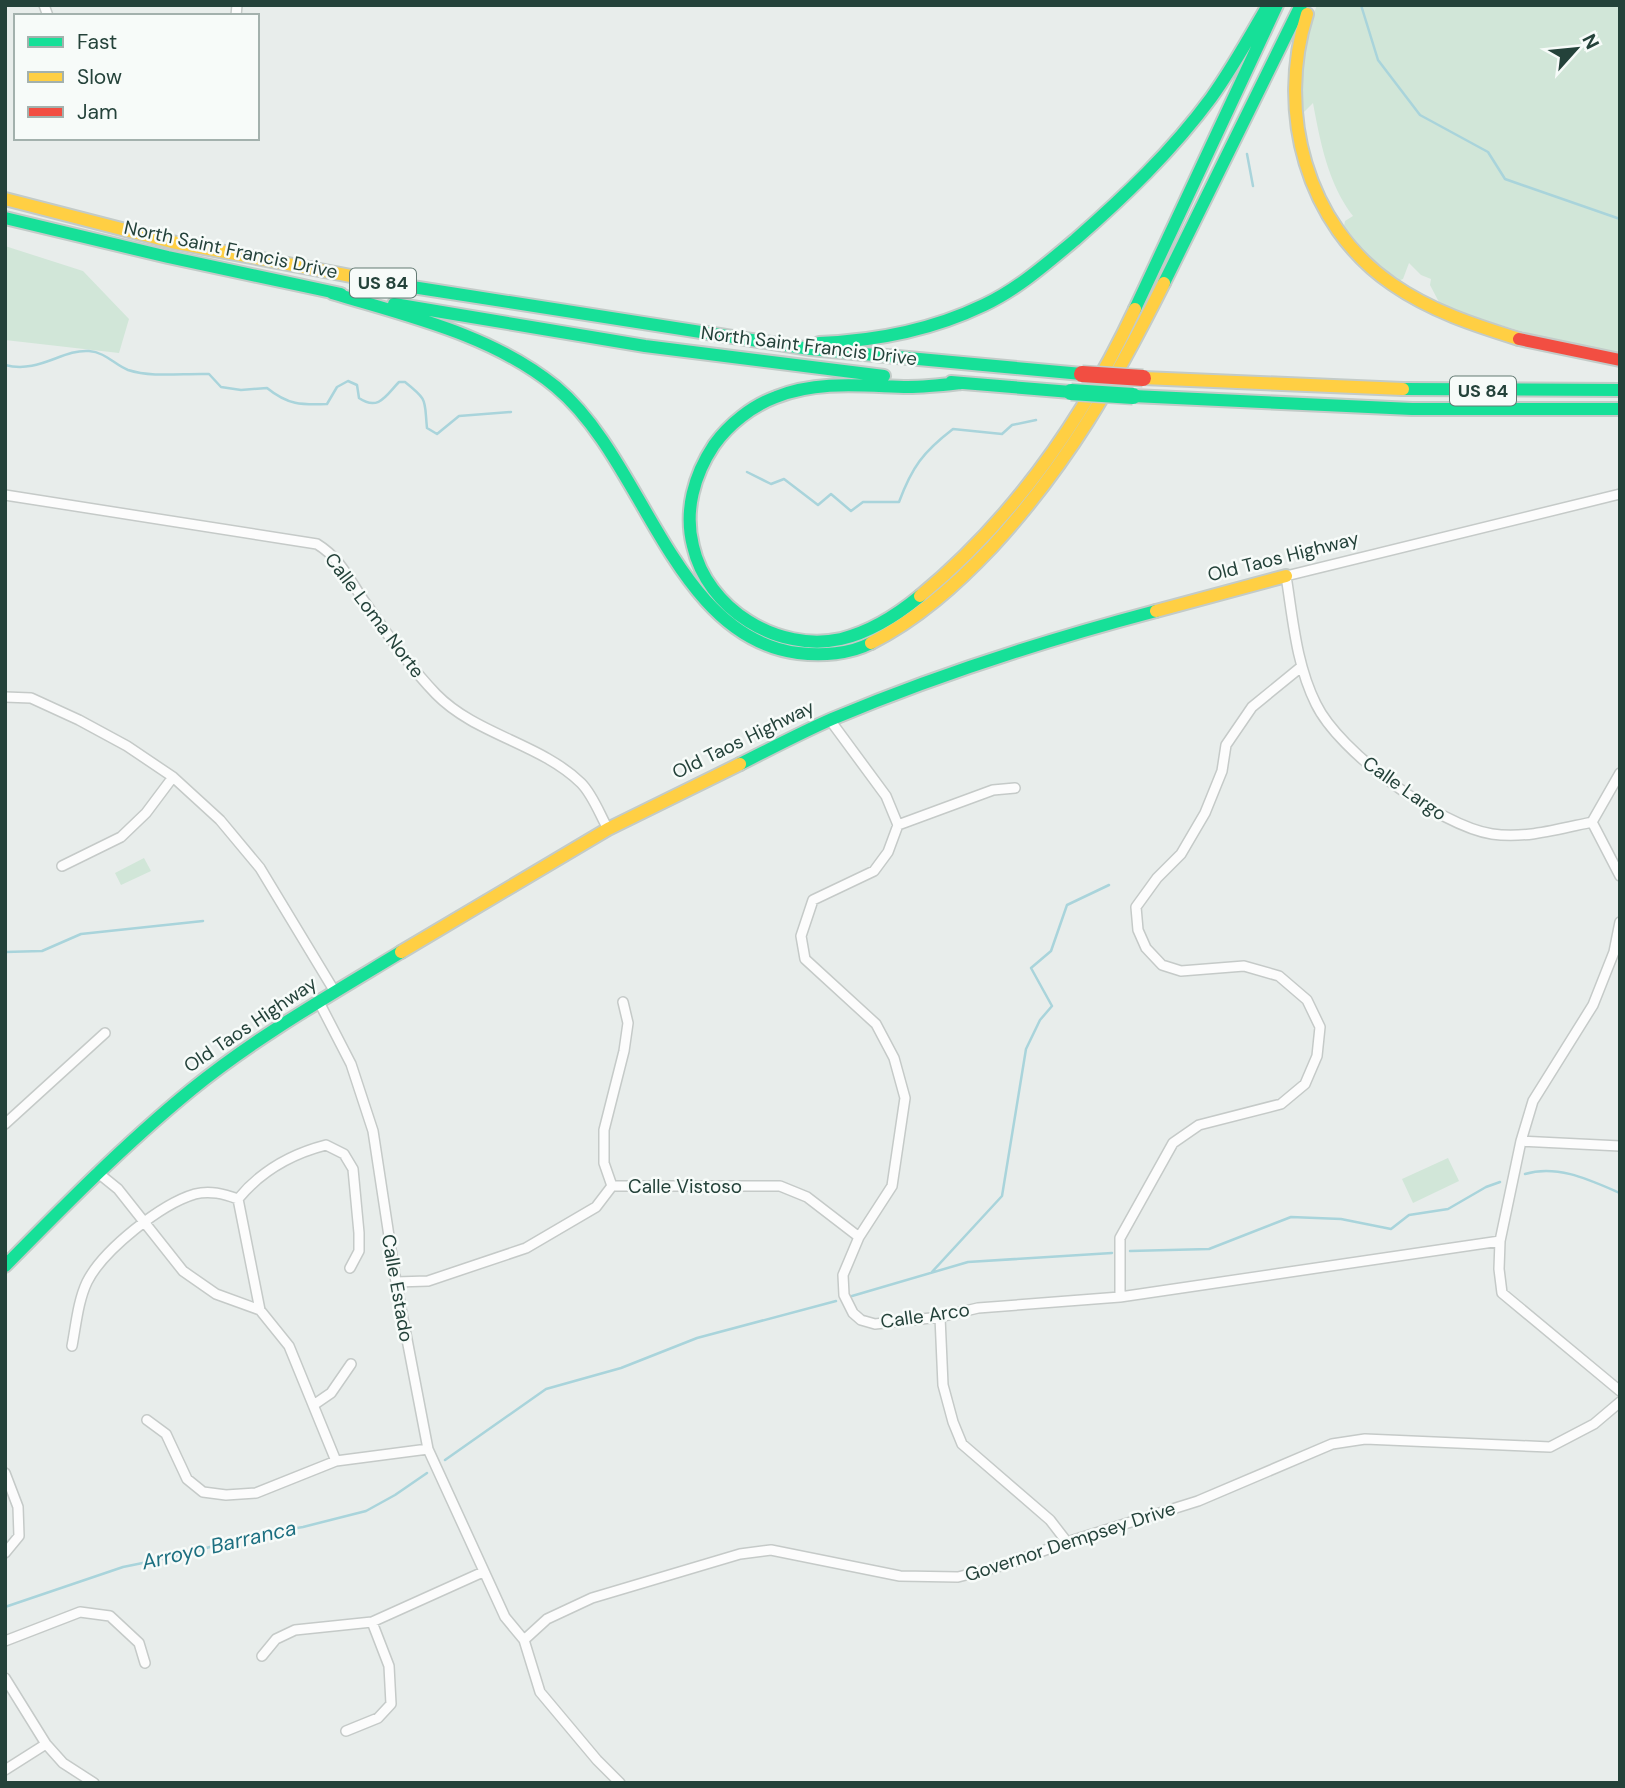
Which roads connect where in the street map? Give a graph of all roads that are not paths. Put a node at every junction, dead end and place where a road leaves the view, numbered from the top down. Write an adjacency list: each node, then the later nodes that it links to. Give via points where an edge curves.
1 (1268, 5): 8 (main road, via 1226,76 1176,141 1037,272 987,304 928,328 866,340)
2 (1277, 5): 10 (main road, via 1112,359 1056,451 981,540 897,614 839,639 809,642 770,634 736,614 720,598 695,555 690,500 708,450 734,421 773,397 804,388)
3 (1301, 5): 7 (main road, via 1125,360 1071,449 1024,510 954,583 890,633 853,650 799,654 762,645 726,623 696,590 588,419 549,381 474,341)
4 (1310, 5): 9 (main road, via 1295,55 1297,133 1317,196 1354,253 1396,289 1433,309 1526,339)
5 (5, 199): 8 (main road, North Saint Francis Drive / US 84, via 172,242 358,279)
6 (5, 218): 7 (main road, North Saint Francis Drive / US 84)
7 (332, 293): 10 (main road, North Saint Francis Drive / US 84, via 645,346)
8 (765, 343): 11 (main road, North Saint Francis Drive / US 84, bridge, via 886,358 1143,378 1362,389)
9 (1620, 360)
10 (961, 383): 12 (main road, North Saint Francis Drive / US 84, bridge, via 1412,409)
11 (1620, 390)
12 (1620, 409)
13 (1620, 494): 15 (street, Old Taos Highway)
14 (5, 495): 24 (street, Calle Loma Norte, via 317,544 341,564 383,628 436,694 457,711 561,766 583,786)
15 (1286, 576): 16 (street, Calle Largo); 18 (main road, Old Taos Highway, via 1059,638 926,682)
16 (1301, 667): 22 (street, Calle Largo, via 1317,707 1342,740 1443,817 1493,834 1536,834); 44 (street, via 1252,707 1226,745 1222,771 1205,813 1181,854 1136,906 1138,930 1146,948 1162,965 1181,971 1244,966 1279,976 1307,1000 1320,1027 1317,1056 1305,1084 1281,1104 1199,1125 1173,1143 1120,1238)
17 (5, 697): 20 (street, via 31,698 79,720)
18 (831, 720): 23 (street, via 886,796); 24 (main road, Old Taos Highway)
19 (1620, 774): 22 (street)
20 (173, 777): 25 (street, via 121,837); 28 (street, via 220,820 260,868)
21 (1015, 788): 23 (street, via 993,790)
22 (1592, 822): 26 (street)
23 (898, 825): 39 (street, Calle Arco, via 888,852 873,871 813,901 801,936 805,959 876,1024 894,1058 905,1098 892,1186)
24 (608, 830): 28 (main road, Old Taos Highway)
25 (62, 866)
26 (1620, 876)
27 (1620, 922): 33 (street, via 1614,952 1593,1005 1532,1101)
28 (335, 992): 29 (main road, Old Taos Highway)
29 (319, 1002): 35 (main road, Old Taos Highway, via 192,1089); 43 (street, Calle Estado, via 351,1064 373,1131)
30 (624, 1002): 36 (street, via 628,1023 624,1051 604,1130 604,1163)
31 (105, 1033): 32 (street)
32 (5, 1124)
33 (1521, 1140): 34 (street); 40 (street)
34 (1620, 1146)
35 (97, 1172): 38 (street); 41 (main road, Old Taos Highway)
36 (612, 1186): 39 (street, Calle Vistoso, via 780,1186 807,1197); 43 (street, Calle Vistoso, via 596,1207 526,1248 428,1281)
37 (238, 1199): 38 (street, via 221,1193 196,1194); 42 (street, via 252,1182 306,1150 326,1145 344,1154 353,1169 359,1233 359,1251); 45 (street)
38 (145, 1222): 45 (street, via 183,1270 216,1294); 47 (street, via 104,1258 88,1280)
39 (859, 1237): 46 (street, Calle Arco, via 843,1275 844,1295 853,1313 875,1324)
40 (1500, 1241): 44 (street, Calle Arco); 49 (street, via 1502,1293)
41 (5, 1266)
42 (350, 1268)
43 (396, 1282): 53 (street, Calle Estado)
44 (1121, 1297): 46 (street, Calle Arco, via 978,1308)
45 (260, 1310): 51 (street, via 289,1346)
46 (940, 1317): 56 (street, via 943,1385 962,1444 1050,1520)
47 (72, 1346)
48 (351, 1364): 51 (street, via 331,1393)
49 (1620, 1391)
50 (1620, 1402): 56 (street, Governor Dempsey Drive, via 1594,1424 1550,1447 1365,1439 1332,1444 1198,1501)
51 (314, 1404): 54 (street)
52 (147, 1420): 54 (street, via 166,1434 187,1479 203,1492 256,1493)
53 (428, 1449): 54 (street); 58 (street, Calle Estado)
54 (336, 1461)
55 (5, 1473): 57 (street, via 18,1507 19,1536)
56 (1067, 1542): 61 (street, Governor Dempsey Drive, via 958,1577 900,1576 771,1550 740,1554 592,1598 547,1619)
57 (5, 1553)
58 (483, 1572): 59 (street); 61 (street, Calle Estado, via 505,1617)
59 (372, 1622): 62 (street, via 295,1630 276,1639); 65 (street, via 389,1666 391,1704 378,1718)
60 (5, 1640): 63 (street, via 80,1612 110,1616 139,1643)
61 (524, 1640): 69 (street, via 540,1692)
62 (262, 1656)
63 (145, 1663)
64 (5, 1678): 66 (street)
65 (346, 1731)
66 (46, 1744): 67 (street); 68 (street, via 63,1763)
67 (5, 1770)
68 (94, 1783)
69 (620, 1783)

